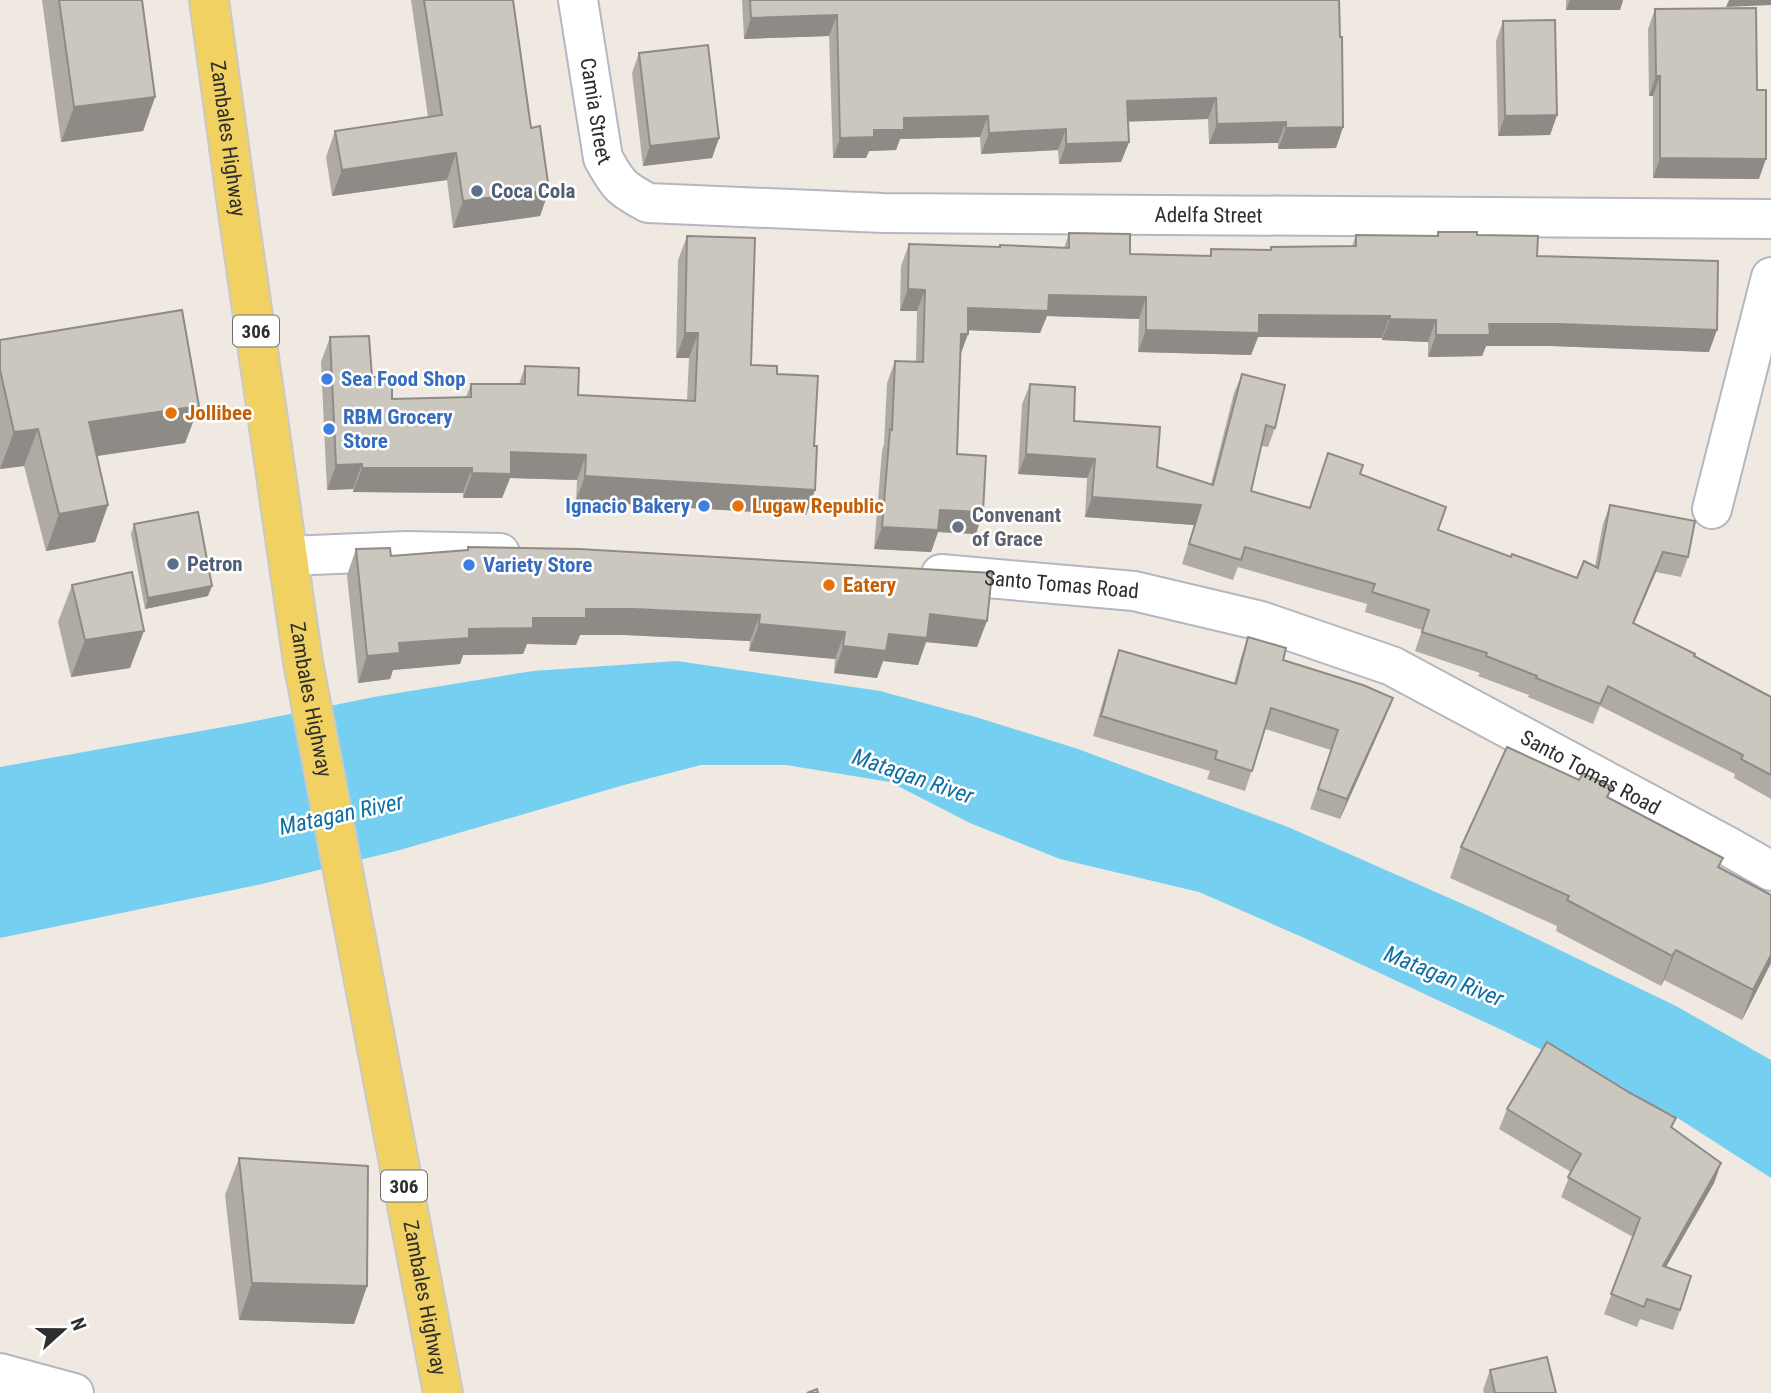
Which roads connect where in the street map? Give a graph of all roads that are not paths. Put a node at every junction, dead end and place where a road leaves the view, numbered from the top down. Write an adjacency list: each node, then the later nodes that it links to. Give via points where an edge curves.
1 (209, 0): 8 (main road, Zambales Highway / 306)
2 (579, 0): 3 (street, Camia Street, via 603,158 624,190)
3 (648, 203): 4 (street, Adelfa Street, via 883,213)
4 (1771, 219)
5 (1771, 277): 6 (street)
6 (1712, 509)
7 (529, 553): 8 (street, via 407,551)
8 (289, 556): 13 (main road, Zambales Highway / 306, via 303,662)
9 (909, 573): 10 (street, Santo Tomas Road, via 1134,591 1261,621 1379,661)
10 (1771, 871)
11 (0, 1373): 12 (street)
12 (74, 1393)
13 (443, 1393)

